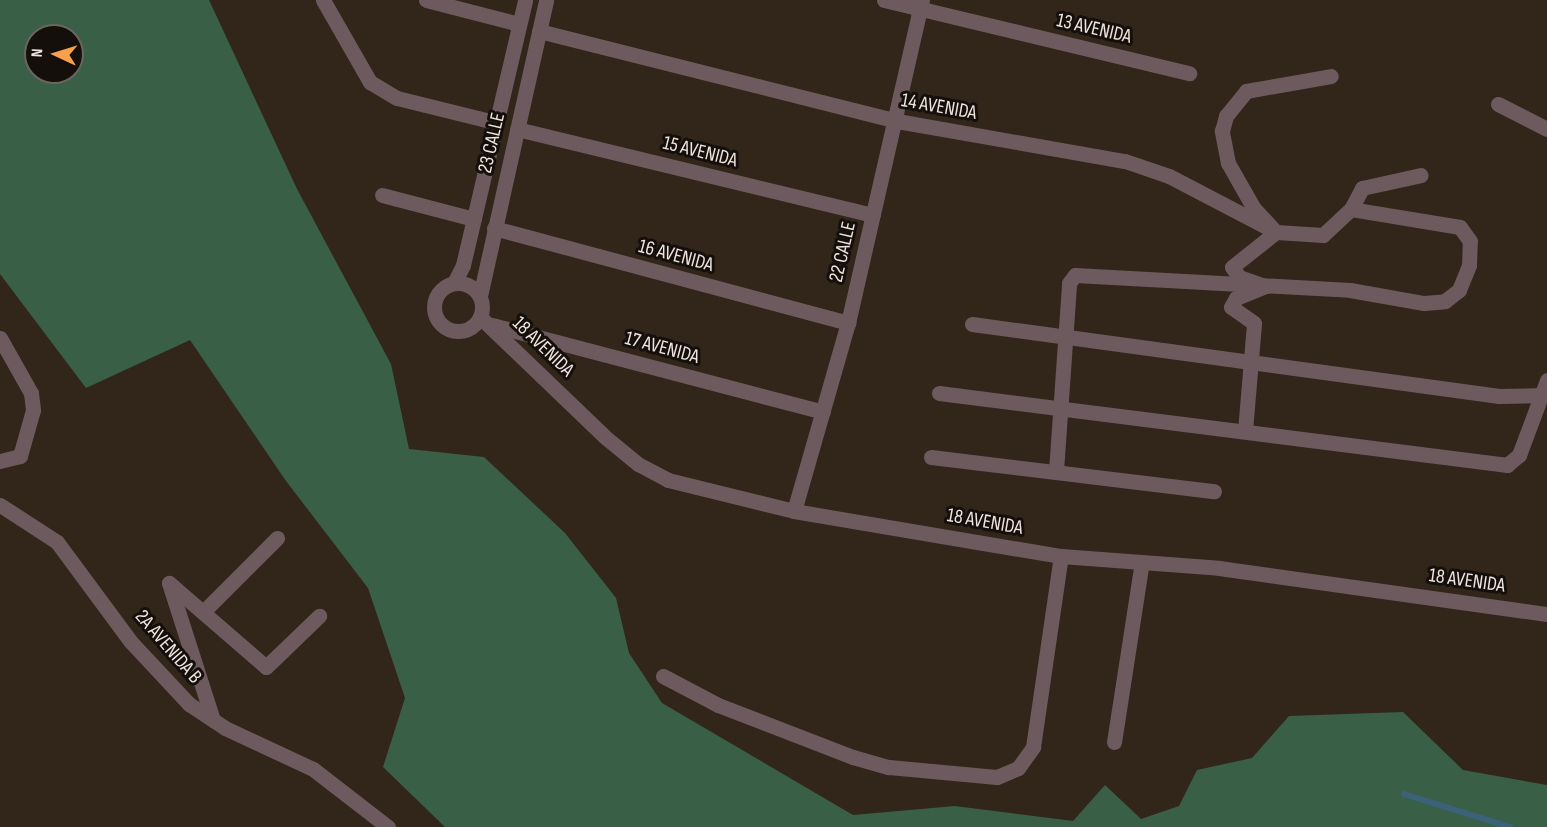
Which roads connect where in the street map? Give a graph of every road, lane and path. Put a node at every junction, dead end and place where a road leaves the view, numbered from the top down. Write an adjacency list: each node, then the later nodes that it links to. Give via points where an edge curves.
1 (323, 0): 13 (street, via 370,82 381,90 397,98)
2 (426, 0): 7 (street)
3 (525, 0): 7 (street, 23 CALLE)
4 (546, 0): 8 (street, 23 CALLE)
5 (884, 0): 6 (street, 13 AVENIDA)
6 (922, 4): 9 (street, 13 AVENIDA); 12 (street, 22 CALLE)
7 (519, 24): 13 (street, 23 CALLE)
8 (539, 31): 12 (street, 14 AVENIDA); 14 (street, 23 CALLE)
9 (1189, 73)
10 (1331, 76): 22 (street, via 1246,91 1226,116 1223,146 1228,163 1253,207)
11 (1498, 104): 15 (street)
12 (897, 121): 19 (street, 22 CALLE); 22 (street, 14 AVENIDA, via 1125,161 1169,176)
13 (494, 122): 20 (street, 23 CALLE)
14 (517, 129): 19 (street, 15 AVENIDA); 21 (street, 23 CALLE)
15 (1547, 129)
16 (1421, 175): 18 (street, via 1362,188)
17 (382, 195): 20 (street)
18 (1351, 209): 22 (street, 14 AVENIDA, via 1323,236); 24 (street, via 1460,227 1470,241 1469,265 1459,290 1444,301 1424,303 1350,290)
19 (873, 215): 27 (street, 22 CALLE)
20 (474, 219): 23 (street, 23 CALLE)
21 (494, 228): 25 (street, 23 CALLE); 27 (street, 16 AVENIDA)
22 (1276, 232): 24 (street, via 1232,267 1239,277)
23 (454, 284): 25 (street, via 469,285); 26 (street, via 441,290 435,302 439,321 460,332)
24 (1265, 286): 30 (street, via 1082,272 1069,283); 31 (street, via 1236,298 1232,307 1254,323)
25 (480, 296): 26 (street)
26 (485, 321): 36 (street, 17 AVENIDA); 43 (street, 18 AVENIDA, via 638,464 668,480)
27 (848, 323): 36 (street, 22 CALLE)
28 (972, 324): 30 (street)
29 (0, 338): 39 (street, via 31,393 33,410 20,456)
30 (1069, 340): 31 (street); 35 (street)
31 (1251, 364): 34 (street, via 1499,396); 37 (street)
32 (1547, 380): 34 (street)
33 (939, 393): 35 (street)
34 (1543, 395): 37 (street, via 1519,455 1507,465)
35 (1062, 410): 37 (street); 40 (street)
36 (823, 412): 43 (street, 22 CALLE)
37 (1245, 431)
38 (931, 457): 40 (street)
39 (0, 460)
40 (1056, 471): 41 (street)
41 (1214, 491)
42 (0, 506): 51 (street, 2A AVENIDA B, via 57,542 166,682)
43 (794, 511): 45 (street, 18 AVENIDA)
44 (277, 538): 47 (street)
45 (1061, 556): 46 (street, 18 AVENIDA); 50 (street, via 1033,747 1018,768 997,777 889,767 853,757 718,705)
46 (1142, 562): 48 (street, 18 AVENIDA, via 1219,568); 52 (street)
47 (205, 610): 49 (street, via 266,667); 51 (street, via 169,583)
48 (1547, 614)
49 (319, 616)
50 (663, 676)
51 (213, 720): 53 (street, 2A AVENIDA B, via 313,769)
52 (1114, 742)
53 (388, 827)

